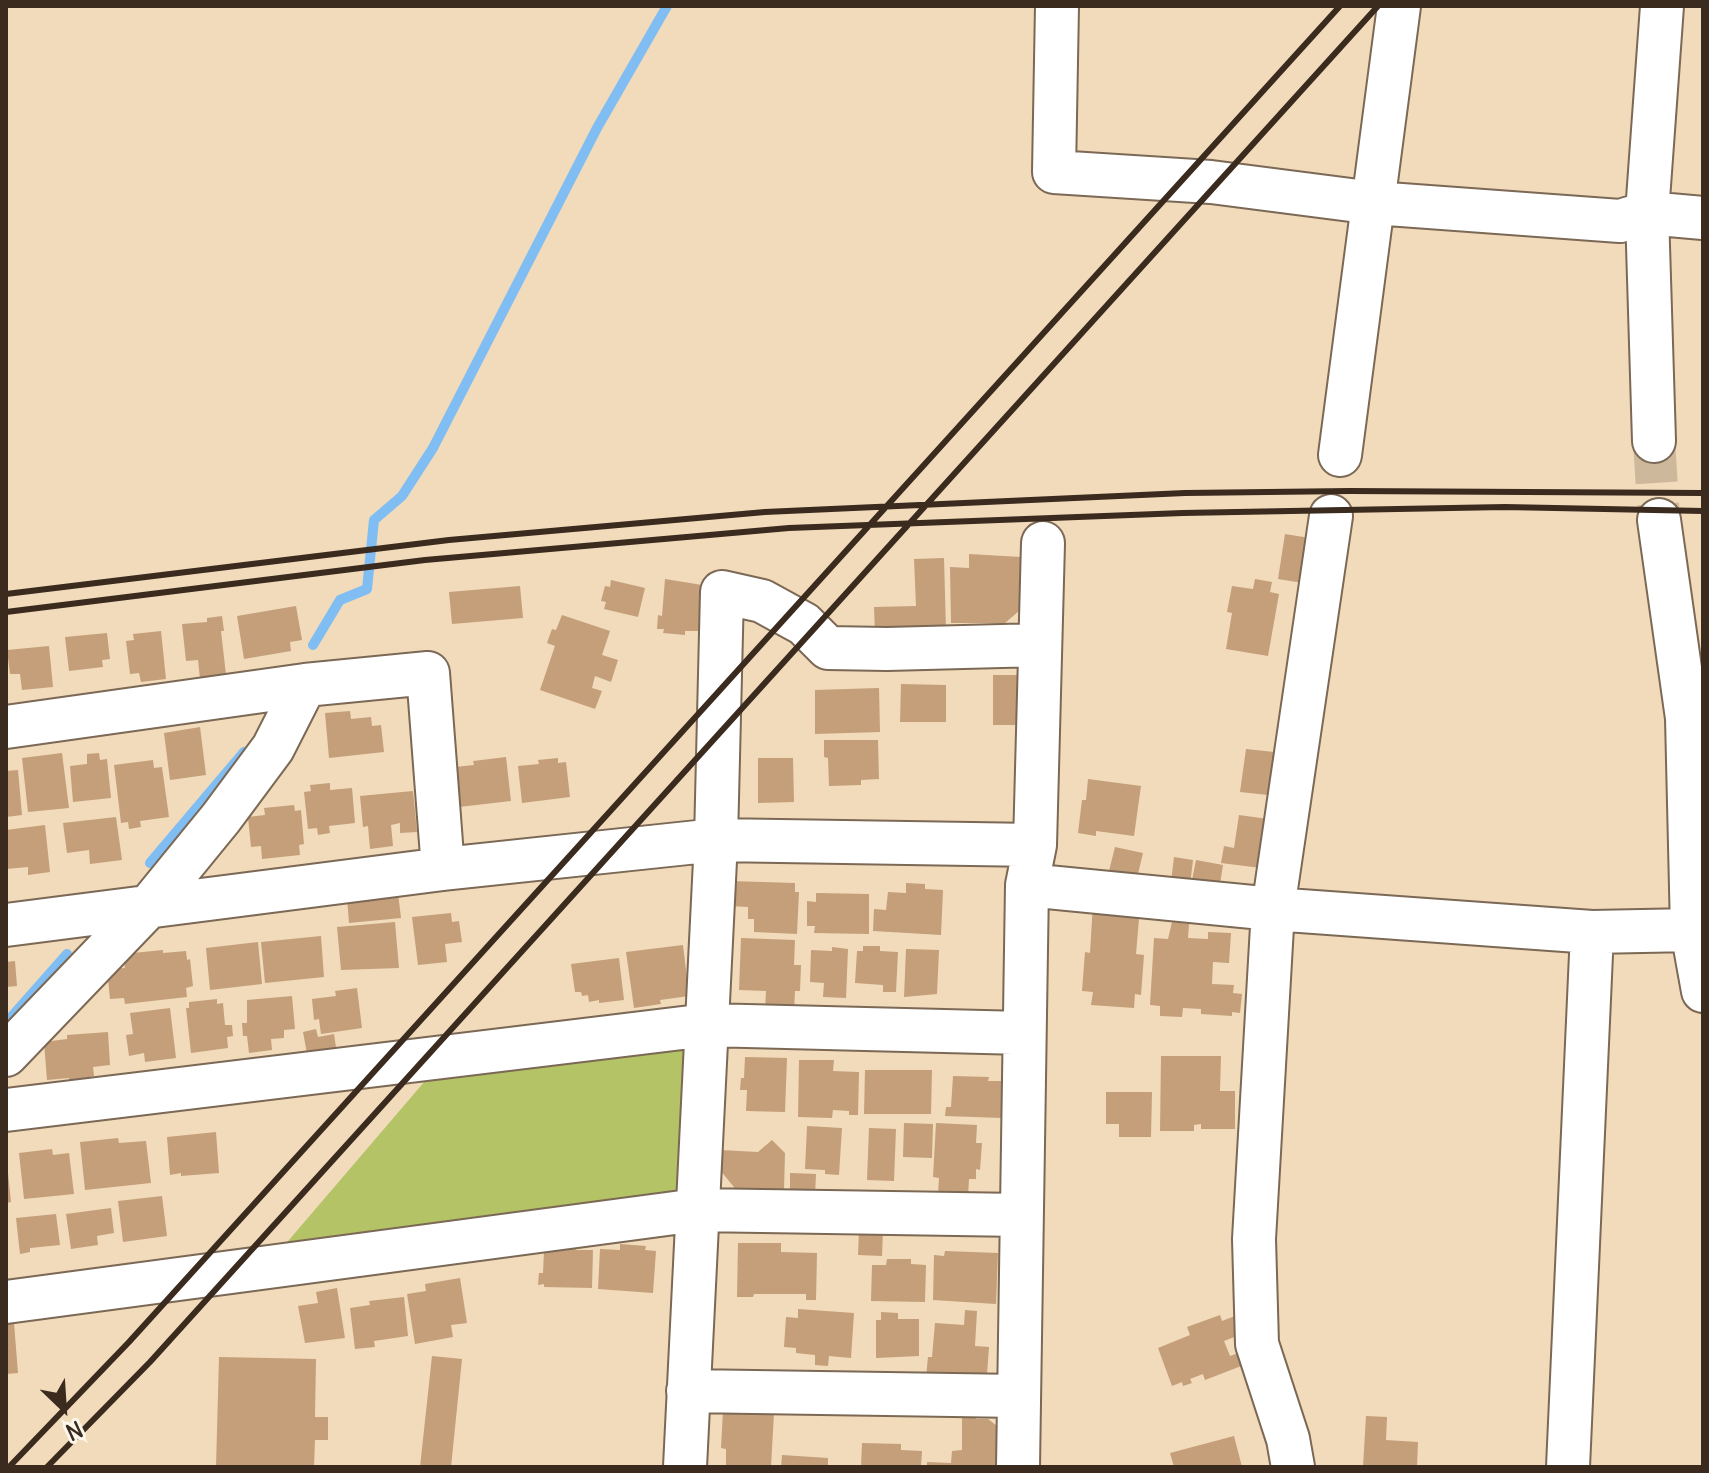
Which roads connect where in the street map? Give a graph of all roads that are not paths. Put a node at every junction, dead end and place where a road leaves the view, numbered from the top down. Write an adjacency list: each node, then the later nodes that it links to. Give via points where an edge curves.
1 (1057, 6): 4 (street, via 1054,172 1211,182)
2 (1399, 6): 4 (street)
3 (1662, 6): 5 (street)
4 (1374, 203): 5 (street, via 1620,221); 8 (street)
5 (1647, 213): 6 (street); 7 (street)
6 (1703, 218)
7 (1654, 441)
8 (1340, 455)
9 (1331, 516): 20 (street)
10 (1659, 520): 14 (street)
11 (1043, 543): 12 (street)
12 (1040, 645): 16 (street, via 828,648 804,624 762,601 722,592); 17 (street)
13 (305, 685): 15 (street); 18 (street, via 428,673); 19 (street, via 273,748)
14 (1695, 715): 23 (street)
15 (6, 727)
16 (716, 840): 17 (street); 18 (street); 25 (street)
17 (1031, 865): 20 (street); 26 (street)
18 (443, 869): 19 (street)
19 (150, 905): 21 (street); 27 (street)
20 (1273, 909): 22 (street); 36 (street, via 1254,1239 1257,1344)
21 (6, 925)
22 (1592, 932): 23 (street); 37 (street)
23 (1697, 934): 24 (street)
24 (1703, 991)
25 (707, 1025): 26 (street); 28 (street); 29 (street)
26 (1023, 1033): 30 (street)
27 (6, 1055)
28 (6, 1110)
29 (697, 1210): 30 (street); 31 (street); 32 (street)
30 (1021, 1215): 33 (street)
31 (6, 1302)
32 (688, 1391): 33 (street); 34 (street)
33 (1019, 1396): 35 (street)
34 (685, 1467)
35 (1018, 1467)
36 (1293, 1467)
37 (1568, 1467)

